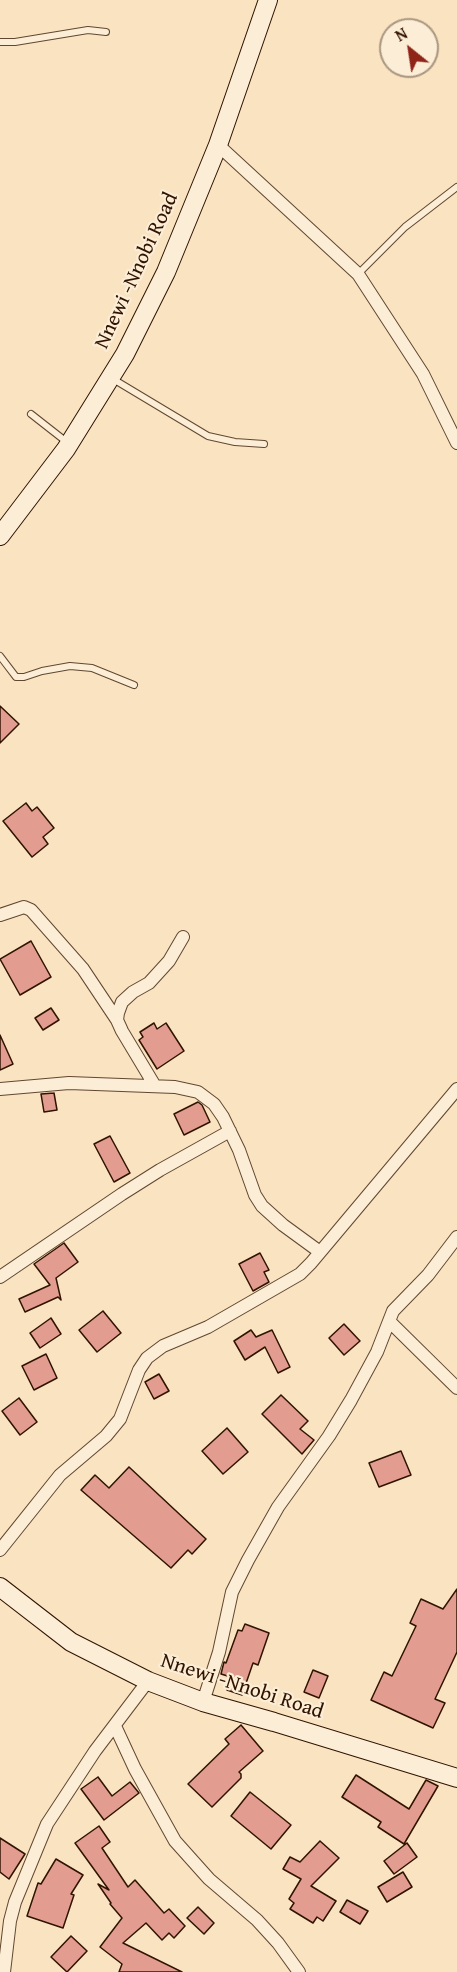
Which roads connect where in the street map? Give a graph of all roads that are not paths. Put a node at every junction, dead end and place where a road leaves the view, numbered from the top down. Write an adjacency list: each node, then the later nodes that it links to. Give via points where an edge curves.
1 (268, 0): 4 (main road, Nnewi -Nnobi Road)
2 (106, 32): 3 (lane, via 88,30)
3 (0, 42)
4 (218, 145): 6 (street); 7 (main road, Nnewi -Nnobi Road, via 166,272)
5 (457, 187): 6 (lane, via 405,227)
6 (358, 274): 9 (street, via 423,374)
7 (110, 377): 10 (main road, Nnewi -Nnobi Road); 11 (lane, via 208,436)
8 (31, 414): 10 (lane)
9 (457, 443)
10 (69, 444): 12 (main road, Nnewi -Nnobi Road)
11 (264, 444)
12 (0, 536)
13 (0, 656): 14 (lane, via 16,677 70,666 92,668)
14 (134, 685)
15 (0, 915): 17 (street, via 24,907 31,910 83,969)
16 (183, 937): 17 (street, via 169,961 149,983 122,1002)
17 (117, 1020): 18 (street)
18 (155, 1086): 19 (street, via 69,1083); 21 (street, via 198,1092 214,1104)
19 (0, 1089)
20 (457, 1089): 23 (street)
21 (230, 1131): 23 (street, via 262,1206); 24 (street, via 141,1182)
22 (457, 1238): 25 (street, via 393,1311)
23 (320, 1252): 27 (street, via 300,1274 147,1358 120,1419 60,1475)
24 (0, 1276)
25 (389, 1321): 26 (street); 30 (street, via 351,1400 279,1507 232,1592)
26 (457, 1388)
27 (0, 1550)
28 (0, 1587): 29 (main road, Nnewi -Nnobi Road, via 71,1642)
29 (148, 1681): 30 (main road, Nnewi -Nnobi Road); 31 (street)
30 (203, 1702): 32 (main road, Nnewi -Nnobi Road)
31 (115, 1726): 33 (street, via 47,1824 15,1902); 34 (street, via 175,1841 209,1879 257,1920)
32 (457, 1778)
33 (4, 1972)
34 (299, 1972)

